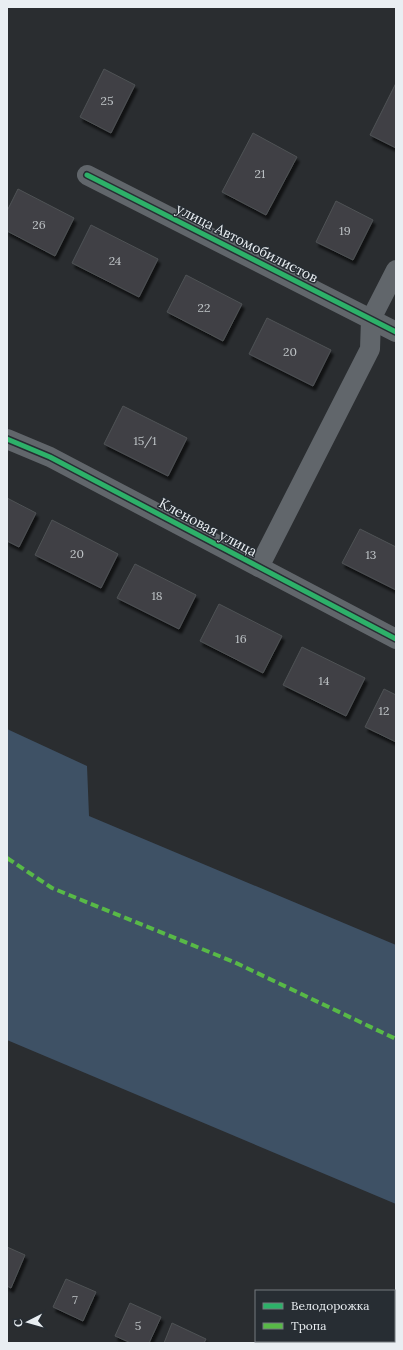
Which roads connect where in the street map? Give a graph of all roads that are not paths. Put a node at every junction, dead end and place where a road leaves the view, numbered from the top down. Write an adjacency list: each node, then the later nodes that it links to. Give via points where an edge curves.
1 (87, 175): 3 (street, улица Автомобилистов)
2 (396, 270): 3 (street)
3 (371, 319): 4 (street, улица Автомобилистов); 6 (street, via 370,349)
4 (396, 332)
5 (7, 439): 6 (street, Кленовая улица, via 50,458)
6 (259, 567): 7 (street, Кленовая улица)
7 (396, 639)

